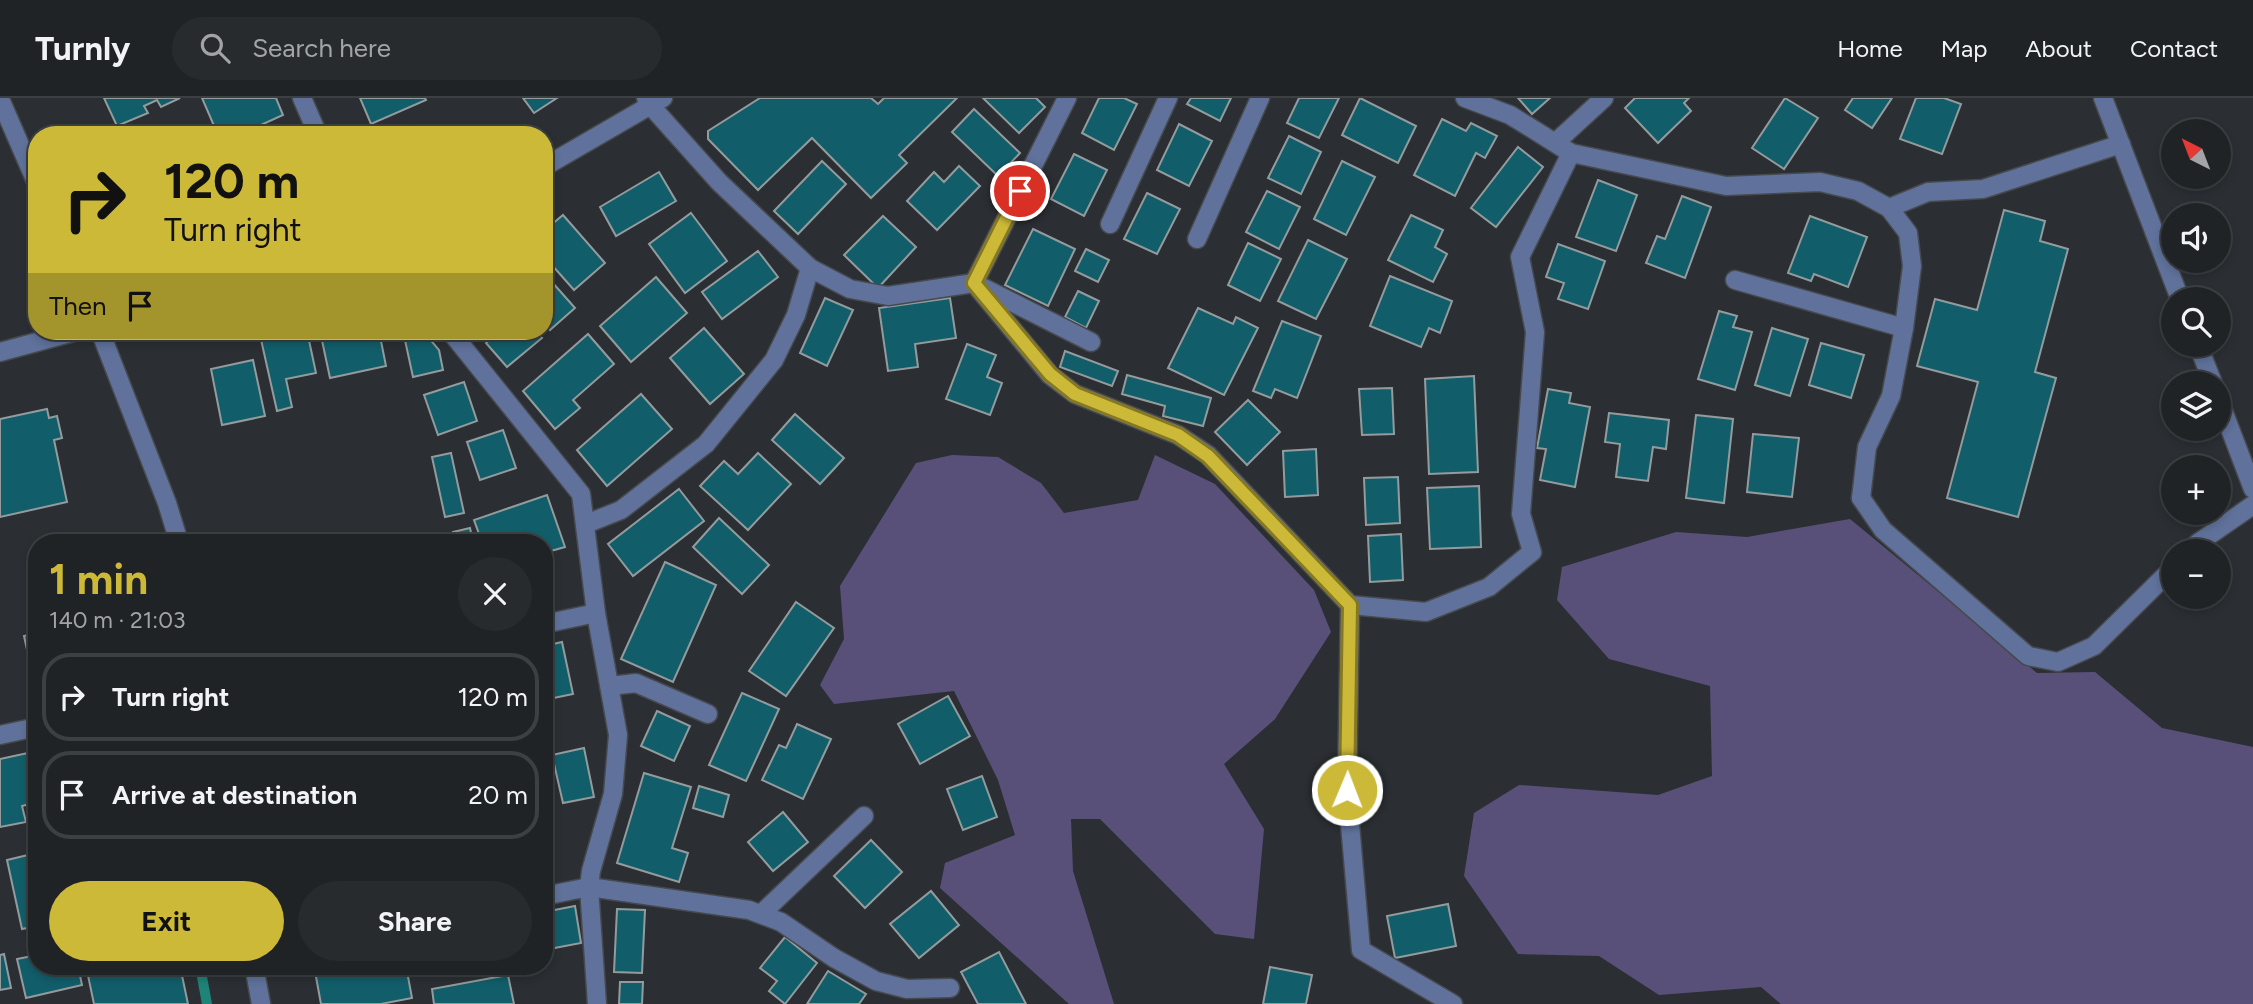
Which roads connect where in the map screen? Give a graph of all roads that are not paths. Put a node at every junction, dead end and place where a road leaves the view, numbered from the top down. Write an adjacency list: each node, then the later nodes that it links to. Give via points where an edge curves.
1 (302, 98): 10 (street)
2 (1067, 98): 21 (street)
3 (1168, 98): 17 (street)
4 (1260, 98): 18 (street)
5 (1465, 98): 11 (street, via 1510,116)
6 (1604, 98): 11 (street)
7 (2103, 98): 12 (street)
8 (0, 99): 15 (street)
9 (653, 101): 14 (street); 19 (street, via 719,183)
10 (314, 126)
11 (1555, 143): 13 (street)
12 (2121, 144): 16 (street, via 1983,189 1928,192); 22 (street)
13 (1570, 153): 16 (street, via 1726,186 1820,182 1858,191); 36 (street, via 1520,257 1535,332 1521,514 1532,552 1489,587 1426,612)
14 (553, 162)
15 (28, 163)
16 (1889, 208): 23 (street, via 1908,233 1912,266)
17 (1110, 224)
18 (1197, 239)
19 (810, 268): 21 (street, via 850,289 888,296); 32 (street, via 796,315 774,360 705,444 621,510)
20 (1735, 280): 23 (street)
21 (974, 283): 27 (street); 36 (street, via 1050,374 1075,394 1178,435 1208,456)
22 (2175, 287)
23 (1904, 328): 35 (street, via 1891,396 1867,447 1861,498 1883,530 2028,656 2058,662 2094,646)
24 (44, 340): 28 (street)
25 (104, 340): 33 (street)
26 (457, 340): 32 (street, via 582,494)
27 (1091, 342)
28 (0, 352)
29 (2231, 431): 30 (street)
30 (2253, 489)
31 (2253, 505): 34 (street)
32 (586, 524): 37 (street)
33 (177, 534)
34 (2204, 539)
35 (2161, 580)
36 (1350, 605): 51 (street, via 1347,790 1361,950)
37 (596, 613): 38 (street); 39 (street)
38 (553, 622)
39 (610, 686): 40 (street, via 636,683); 44 (street, via 618,735 613,794)
40 (708, 714)
41 (28, 729): 42 (street)
42 (0, 735)
43 (864, 816): 46 (street)
44 (589, 887): 45 (street); 46 (street); 50 (street)
45 (553, 894)
46 (761, 915): 48 (street, via 781,922 876,981 907,989)
47 (256, 975): 49 (street)
48 (950, 988)
49 (261, 1004)
50 (597, 1004)
51 (1453, 1004)

